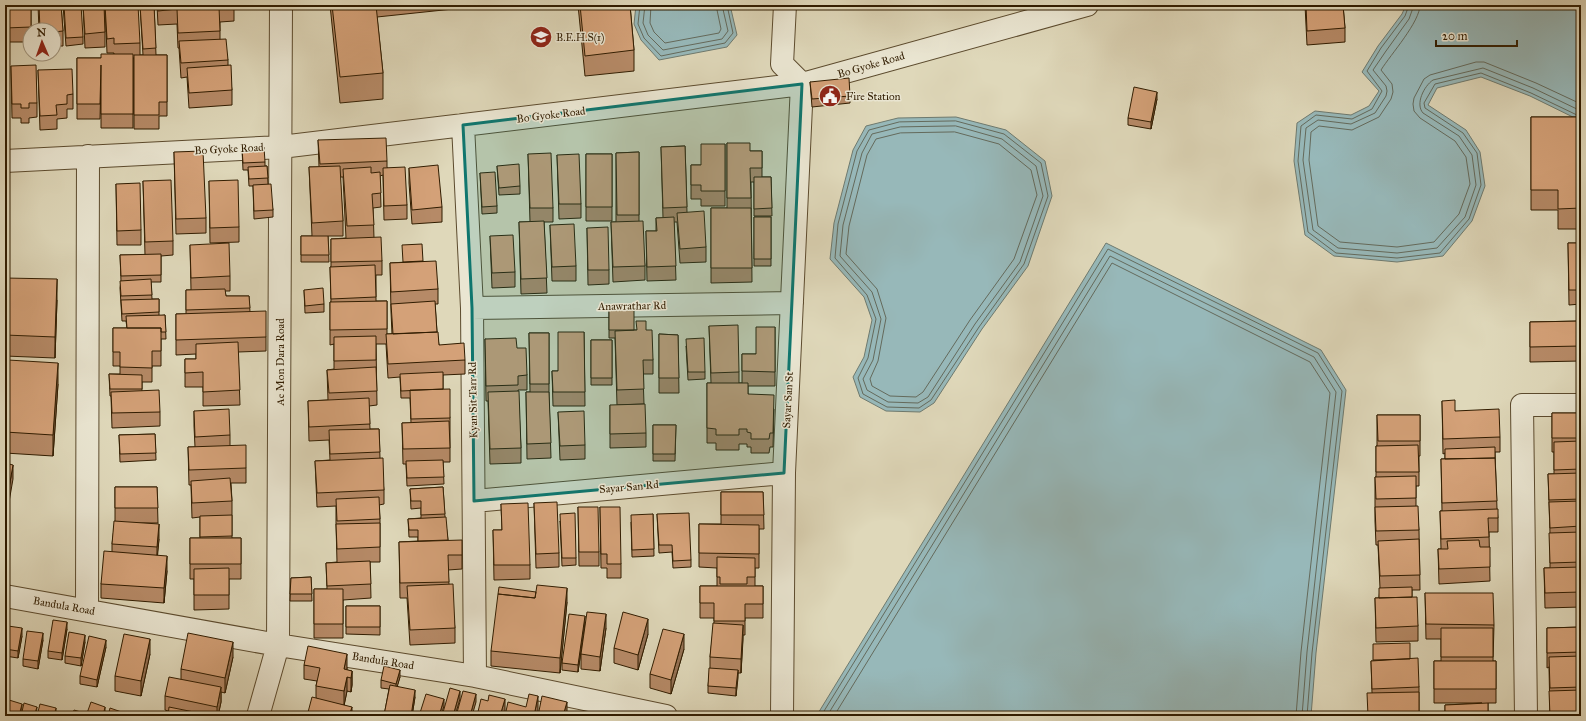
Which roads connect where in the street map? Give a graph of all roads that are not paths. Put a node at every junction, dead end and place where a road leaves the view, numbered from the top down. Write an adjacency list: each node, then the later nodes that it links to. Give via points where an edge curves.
1 (281, 5): 6 (street, Ae Mon Dara Road)
2 (786, 5): 4 (street, via 782,64)
3 (1086, 5): 4 (street, Bo Gyoke Road)
4 (802, 84): 5 (street, Bo Gyoke Road); 9 (street, Sayar San St)
5 (463, 126): 6 (street, Bo Gyoke Road); 10 (street, Kyan Sit Tarr Rd)
6 (281, 147): 7 (street, Bo Gyoke Road); 16 (street, Ae Mon Dara Road)
7 (88, 156): 8 (street, Bo Gyoke Road); 15 (street)
8 (5, 161)
9 (792, 303): 10 (street, Anawrathar Rd); 12 (street, Sayar San St)
10 (472, 308): 13 (street, Kyan Sit Tarr Rd)
11 (1581, 405): 21 (street, via 1522,405)
12 (784, 473): 13 (street, Sayar San Rd); 20 (street, Sayar San St)
13 (474, 501): 17 (street, Kyan Sit Tarr Rd)
14 (5, 596): 15 (street, Bandula Road)
15 (87, 610): 16 (street, Bandula Road)
16 (278, 645): 17 (street, Bandula Road); 18 (street, Ae Mon Dara Road)
17 (475, 676): 19 (street, Bandula Road)
18 (258, 716)
19 (666, 716)
20 (782, 716)
21 (1526, 716)

